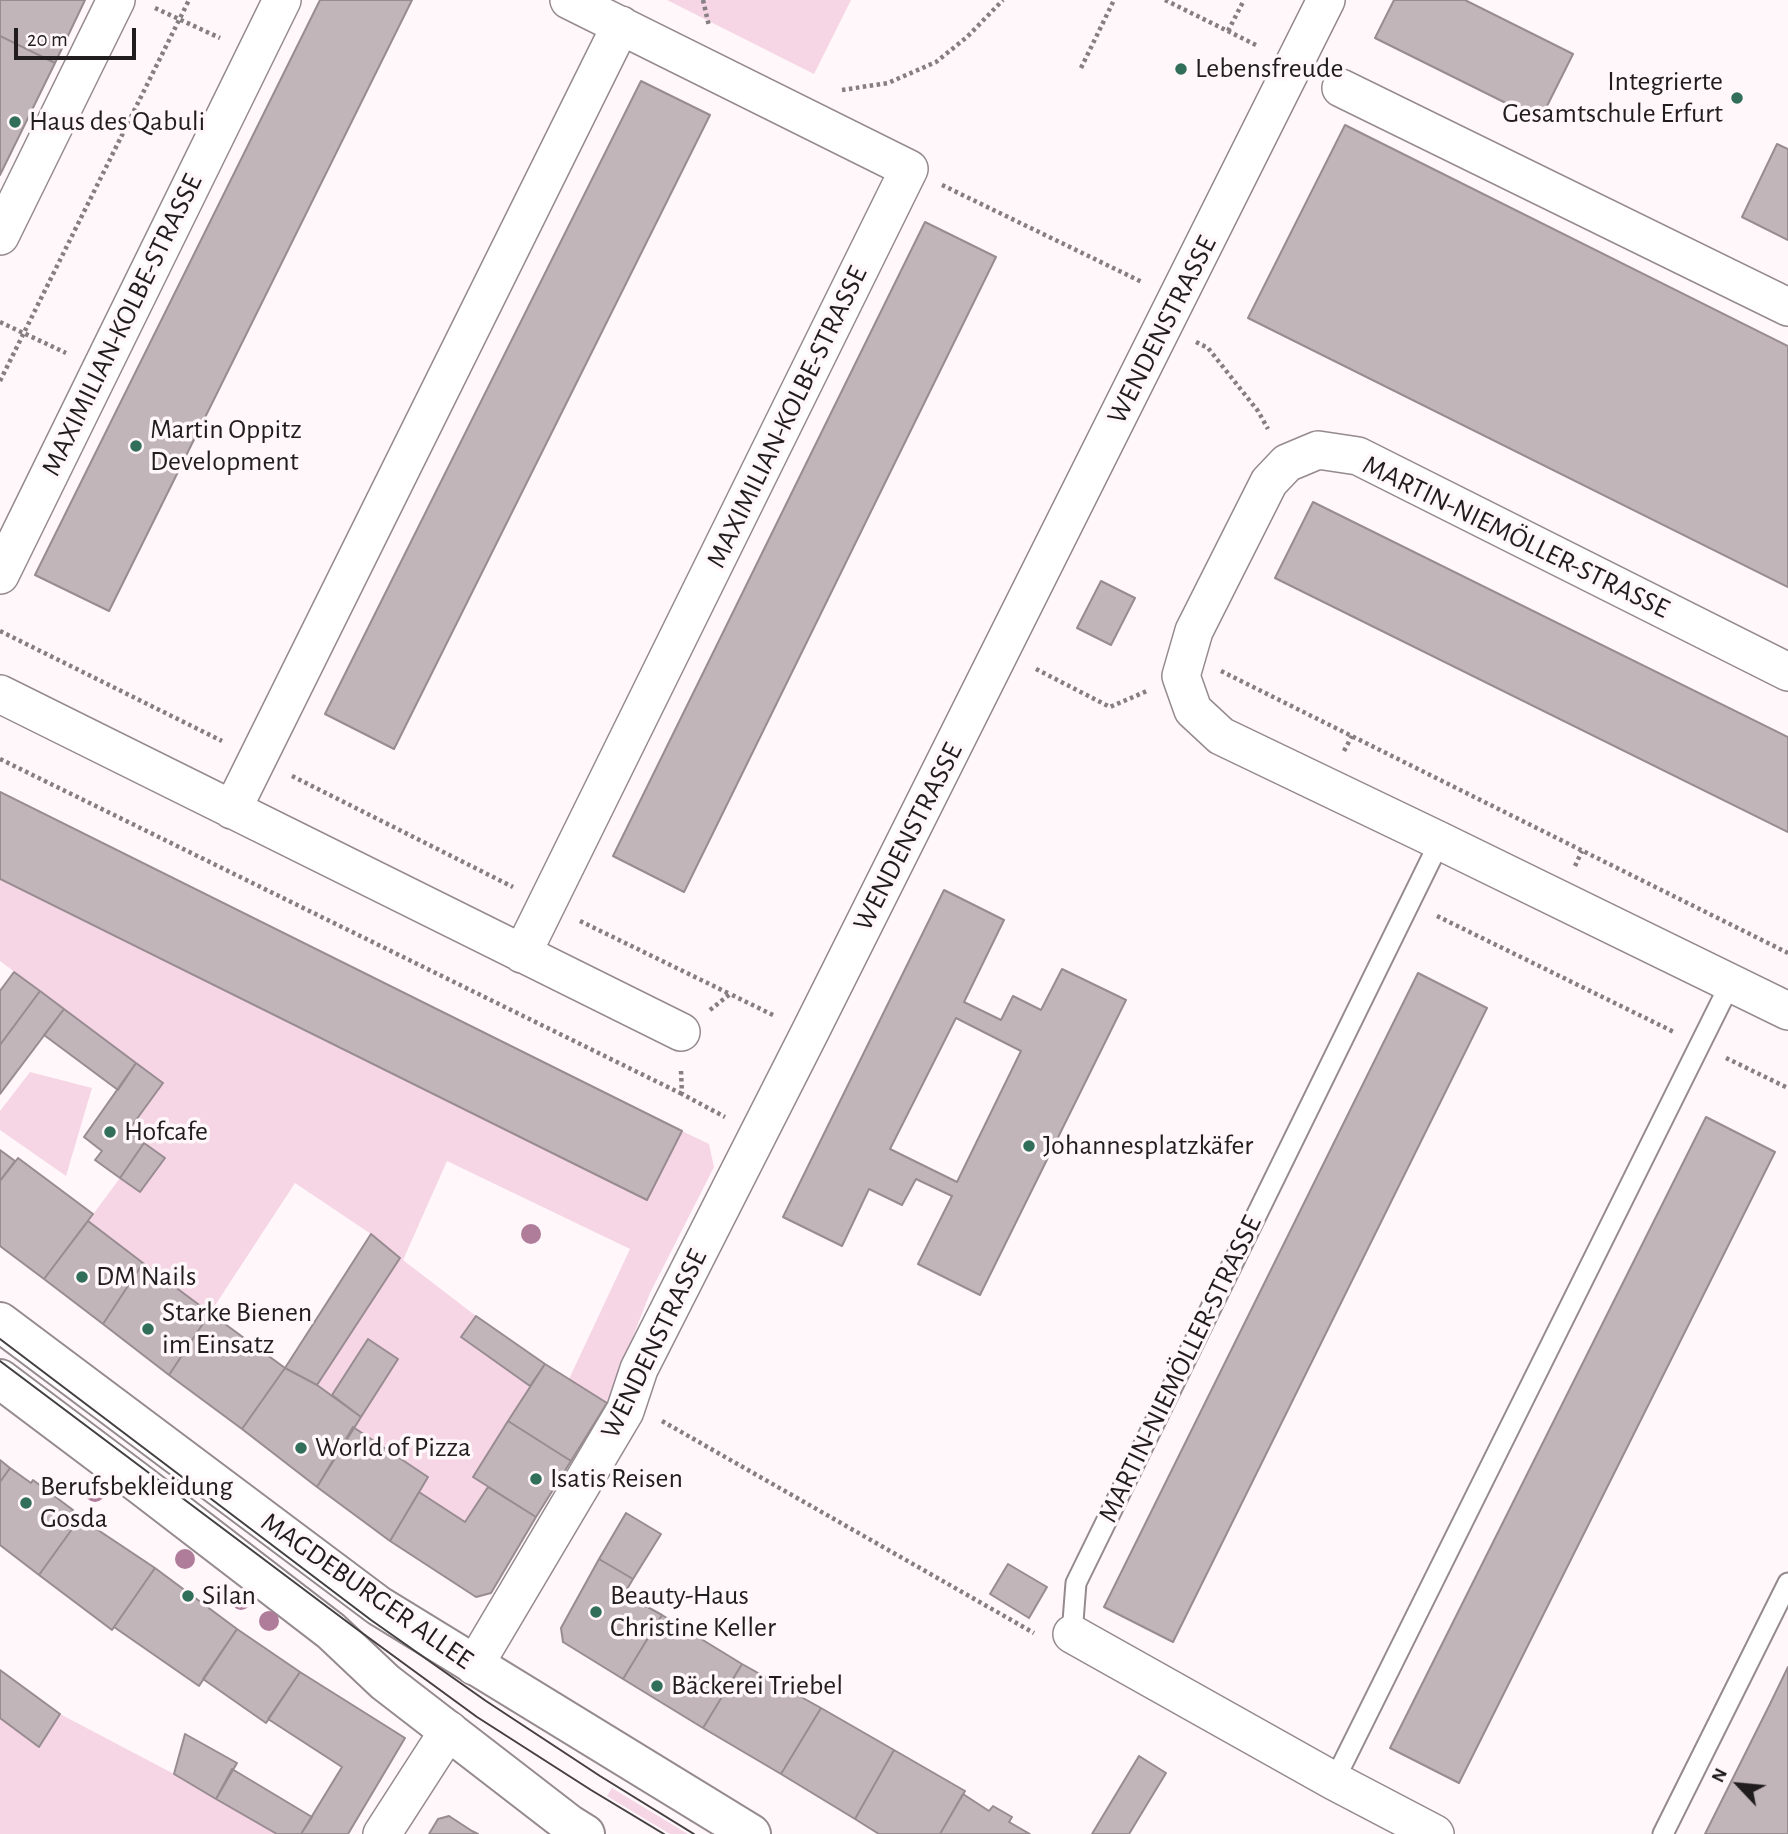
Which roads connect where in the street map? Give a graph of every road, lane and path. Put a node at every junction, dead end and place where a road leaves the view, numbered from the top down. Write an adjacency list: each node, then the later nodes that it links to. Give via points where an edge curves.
1 (188, 0): 12 (path)
2 (282, 0): 16 (street, MAXIMILIAN-KOLBE-STRASSE)
3 (569, 0): 13 (street)
4 (703, 0): 14 (path)
5 (1003, 0): 20 (path, via 936,62 888,83)
6 (1114, 0): 18 (path)
7 (1165, 0): 11 (path)
8 (1244, 0): 15 (path)
9 (1326, 0): 17 (street, WENDENSTRASSE)
10 (132, 2): 12 (path); 22 (street)
11 (1175, 2): 15 (path)
12 (179, 19): 16 (path); 26 (path)
13 (621, 24): 21 (street); 37 (street)
14 (710, 32)
15 (1228, 32): 17 (path)
16 (255, 55): 27 (street, MAXIMILIAN-KOLBE-STRASSE)
17 (1294, 64): 24 (street, WENDENSTRASSE)
18 (1081, 68)
19 (1341, 88): 23 (street)
20 (841, 90)
21 (909, 169): 24 (path); 41 (street, MAXIMILIAN-KOLBE-STRASSE)
22 (0, 236)
23 (1788, 307)
24 (1171, 312): 29 (path, via 1208,348 1258,411); 32 (street, WENDENSTRASSE)
25 (0, 322): 26 (path)
26 (24, 333): 27 (path); 28 (path)
27 (100, 370): 30 (street, MAXIMILIAN-KOLBE-STRASSE)
28 (0, 381)
29 (1287, 463): 33 (street, MARTIN-NIEMÖLLER-STRASSE, via 1318,450 1358,457); 34 (street, MARTIN-NIEMÖLLER-STRASSE, via 1269,482 1194,631)
30 (0, 575)
31 (0, 631): 37 (path)
32 (1001, 651): 34 (path, via 1110,707); 48 (street, WENDENSTRASSE)
33 (1788, 672)
34 (1181, 676): 39 (street, via 1193,710 1220,736); 42 (path, via 1214,668)
35 (0, 694): 38 (street)
36 (0, 759): 51 (path)
37 (259, 760): 38 (street); 41 (path)
38 (232, 810): 43 (street)
39 (1440, 841): 40 (lane, MARTIN-NIEMÖLLER-STRASSE); 44 (street)
40 (1410, 903): 49 (path); 58 (lane, MARTIN-NIEMÖLLER-STRASSE, via 1076,1583)
41 (547, 904): 43 (street, MAXIMILIAN-KOLBE-STRASSE); 45 (path)
42 (1788, 953)
43 (522, 954): 47 (street)
44 (1731, 982): 46 (street); 49 (lane)
45 (730, 994): 47 (path); 48 (path)
46 (1788, 1011)
47 (681, 1032)
48 (810, 1032): 56 (street, WENDENSTRASSE, via 639,1369)
49 (1699, 1045): 50 (path); 61 (lane)
50 (1788, 1088)
51 (682, 1094)
52 (697, 1103): 53 (path)
53 (711, 1110)
54 (0, 1322): 59 (main road, MAGDEBURGER ALLEE, via 379,1606)
55 (0, 1379): 60 (main road, MAGDEBURGER ALLEE, via 331,1630 385,1682)
56 (625, 1411): 58 (path, via 648,1412 1038,1636); 59 (street, WENDENSTRASSE)
57 (1788, 1583): 66 (lane)
58 (1072, 1634): 61 (street)
59 (474, 1666): 64 (main road, MAGDEBURGER ALLEE)
60 (449, 1730): 62 (street); 63 (main road, MAGDEBURGER ALLEE)
61 (1334, 1782): 65 (street)
62 (382, 1834)
63 (585, 1834)
64 (751, 1834)
65 (1435, 1834)
66 (1664, 1834)

